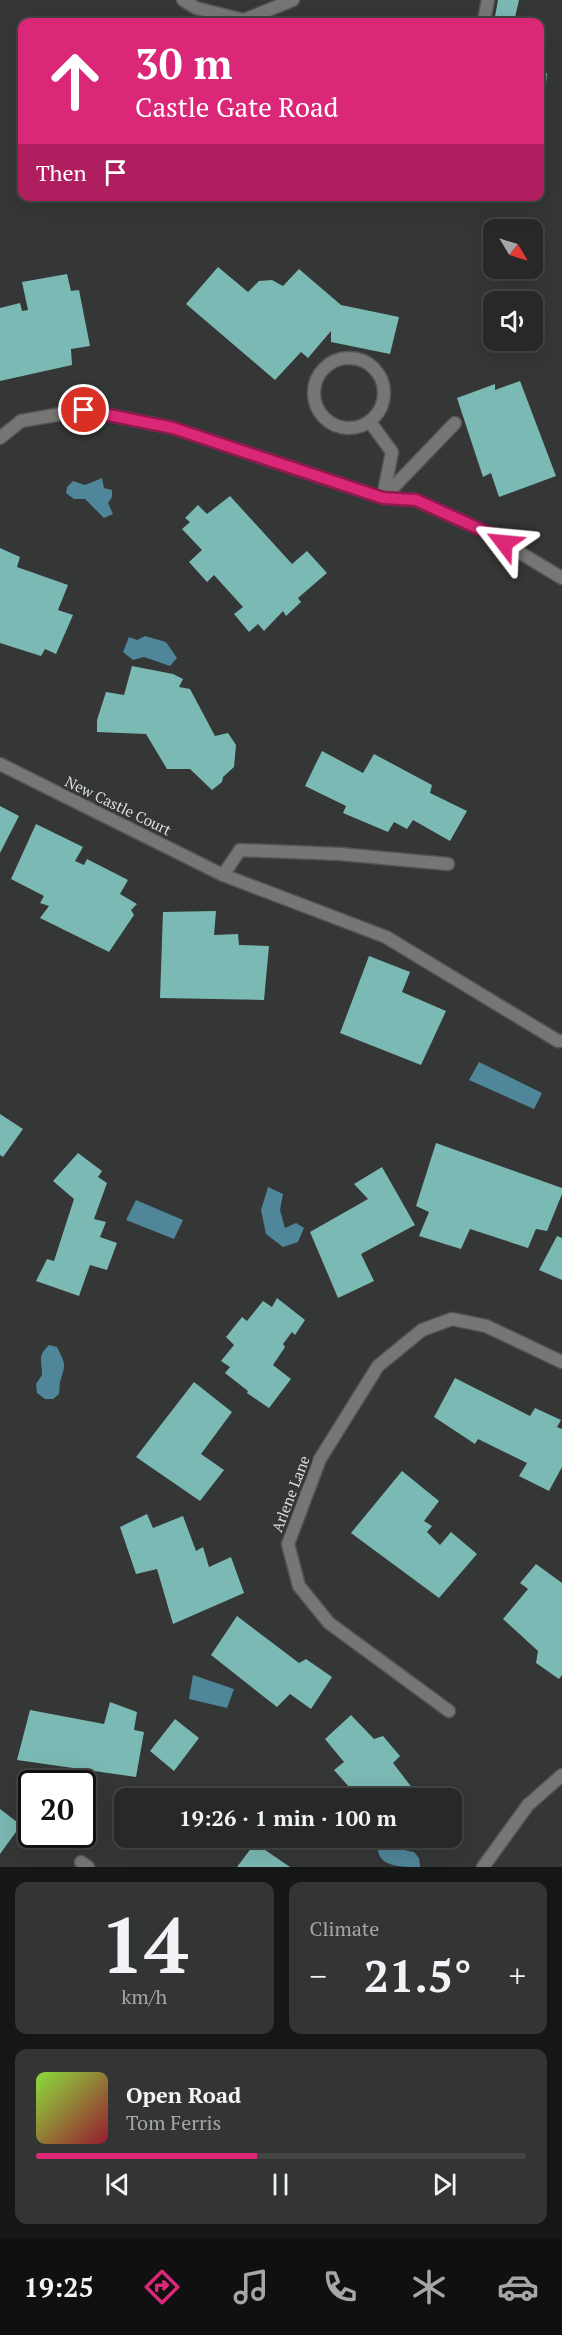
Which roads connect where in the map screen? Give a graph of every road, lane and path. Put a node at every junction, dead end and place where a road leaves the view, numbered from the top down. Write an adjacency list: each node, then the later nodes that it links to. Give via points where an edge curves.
1 (183, 0): 4 (street, via 196,8)
2 (293, 0): 5 (street)
3 (488, 0): 6 (street)
4 (236, 18)
5 (249, 18)
6 (484, 18)
7 (369, 422): 7 (street, via 378,414 384,392 375,369 353,358 330,363 315,381 314,403 320,413 337,427 348,429); 10 (street, via 392,452)
8 (455, 423): 10 (street)
9 (0, 438): 10 (street, via 21,421 84,410 173,428)
10 (383, 498): 11 (street, via 416,500 484,531)
11 (562, 578)
12 (0, 764): 14 (street, New Castle Court)
13 (448, 864): 14 (street, via 240,850)
14 (223, 875): 15 (street, New Castle Court, via 386,937)
15 (562, 1041)
16 (562, 1362): 17 (street, Arlene Lane, via 486,1326 452,1319 422,1330 378,1366 320,1459 288,1544 299,1586 329,1623)
17 (449, 1711)
18 (562, 1775): 19 (street, via 528,1805)
19 (483, 1867)

